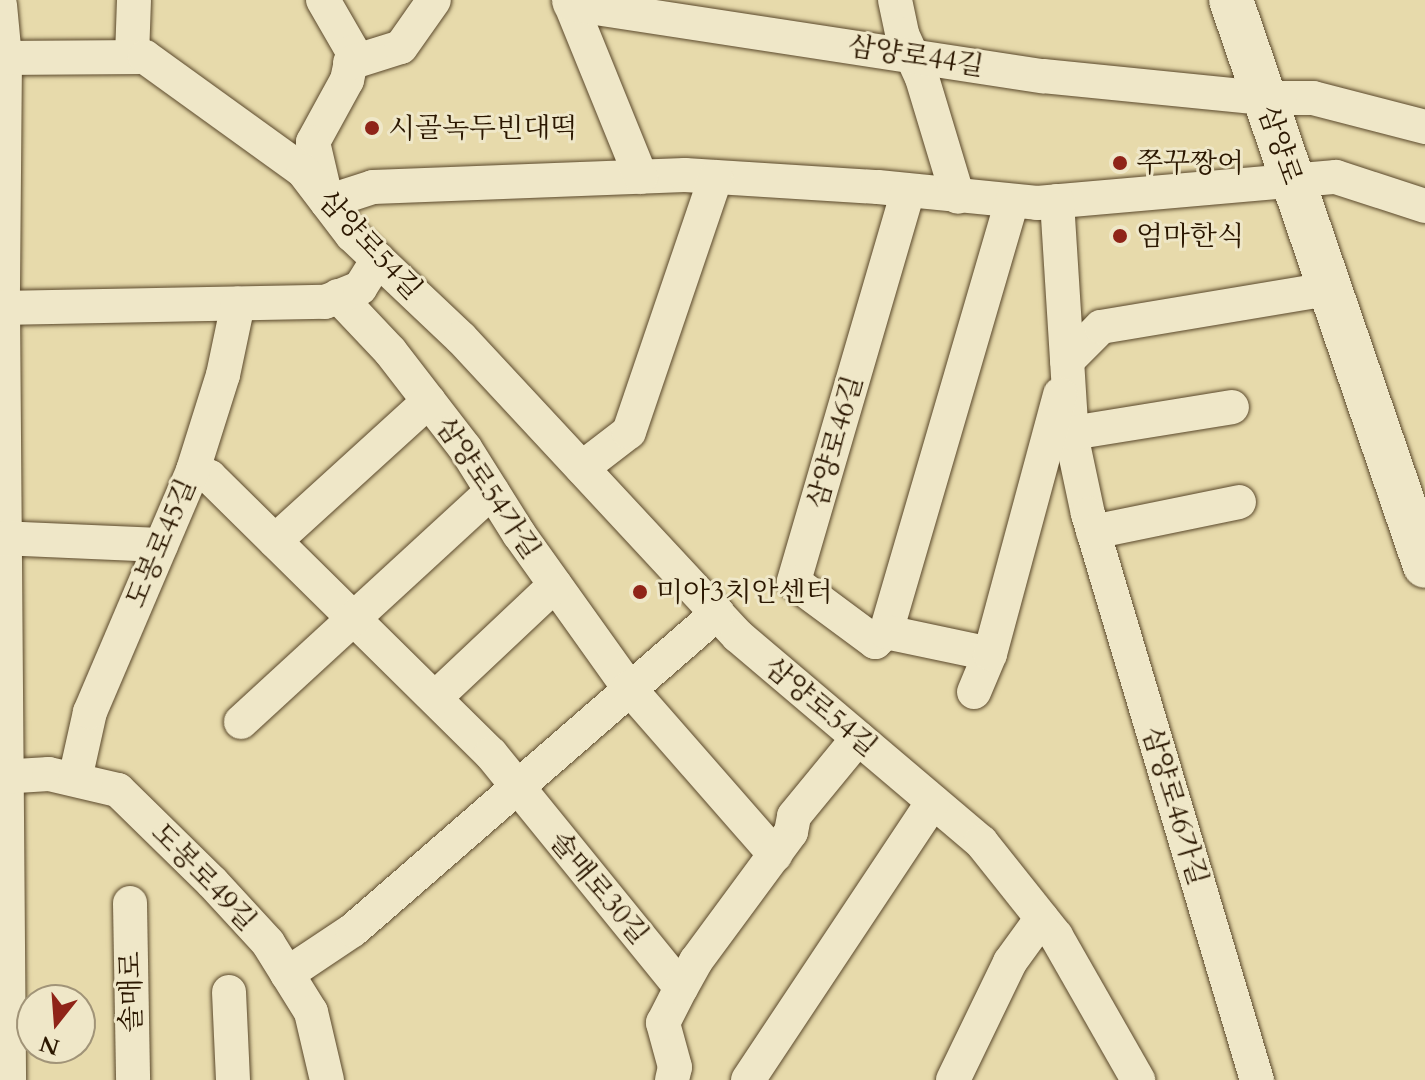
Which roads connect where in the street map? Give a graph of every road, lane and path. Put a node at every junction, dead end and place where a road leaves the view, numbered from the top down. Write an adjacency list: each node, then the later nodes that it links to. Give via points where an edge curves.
1 (134, 0): 8 (street)
2 (323, 0): 11 (street, via 353,52)
3 (434, 0): 11 (street, via 401,47)
4 (895, 0): 9 (street)
5 (1231, 0): 12 (main road, 삼양로)
6 (569, 2): 9 (street, 삼양로44길); 14 (street)
7 (0, 5): 10 (street)
8 (132, 57): 10 (street, 삼양로54길); 21 (street, 삼양로54길, via 145,57 303,171)
9 (912, 57): 12 (street, 삼양로44길); 18 (street)
10 (3, 58): 27 (street)
11 (350, 63): 21 (street, via 347,80 313,142)
12 (1264, 98): 13 (street, 삼양로44길, via 1313,98); 16 (main road, 삼양로)
13 (1425, 127)
14 (641, 177): 15 (street); 21 (street, via 373,187)
15 (716, 177): 17 (street); 32 (street, via 629,432)
16 (1292, 182): 20 (street); 22 (street, via 1336,177); 24 (main road, 삼양로)
17 (908, 191): 18 (street); 44 (street, 삼양로46길, via 794,582 875,642)
18 (958, 197): 19 (street)
19 (1012, 201): 20 (street); 44 (street)
20 (1057, 201): 28 (street, 삼양로46가길)
21 (327, 202): 23 (street, 삼양로54길)
22 (1425, 206)
23 (378, 259): 25 (street, via 360,288); 32 (street, 삼양로54길, via 461,338)
24 (1328, 289): 28 (street, via 1101,327); 40 (main road, 삼양로)
25 (338, 296): 26 (street, via 325,302); 29 (street, 삼양로54가길)
26 (238, 304): 27 (street); 33 (street, 도봉로45길, via 223,375)
27 (1, 308): 37 (street)
28 (1067, 364): 31 (street, 삼양로46가길); 45 (street, 삼양로46가길)
29 (429, 401): 34 (street, 삼양로54가길); 38 (street)
30 (1232, 407): 31 (street)
31 (1072, 433): 36 (street, 삼양로46가길)
32 (582, 468): 42 (street, 삼양로54길)
33 (193, 470): 38 (street, 솔매로30길, via 210,477); 39 (street, 도봉로45길)
34 (492, 491): 41 (street, 삼양로54가길); 43 (street)
35 (1239, 502): 36 (street)
36 (1093, 532): 70 (street, 삼양로46가길)
37 (2, 538): 39 (street); 51 (street)
38 (275, 541): 43 (street, 솔매로30길)
39 (161, 545): 52 (street, 도봉로45길, via 90,712)
40 (1425, 566)
41 (555, 585): 46 (street, 삼양로54가길); 48 (street)
42 (718, 613): 46 (street); 50 (street, 삼양로54길)
43 (355, 620): 48 (street, 솔매로30길); 49 (street)
44 (886, 632): 45 (street, 삼양로46길)
45 (990, 654): 47 (street, 삼양로46가길)
46 (629, 688): 53 (street); 55 (street)
47 (974, 692)
48 (435, 698): 53 (street, 솔매로30길, via 491,754)
49 (241, 722)
50 (858, 738): 54 (street, 삼양로54길); 55 (street, via 794,816 791,832)
51 (4, 777): 52 (street, 도봉로49길, via 49,774); 61 (street)
52 (75, 779): 58 (street, 도봉로49길, via 118,790 212,882 268,943)
53 (516, 788): 58 (street, via 353,930); 59 (street, 솔매로30길)
54 (933, 802): 57 (street, 삼양로54길, via 981,842); 67 (street)
55 (775, 855): 59 (street)
56 (130, 903): 63 (street, 솔매로)
57 (1042, 918): 68 (street, via 1010,962); 69 (street, 삼양로54길)
58 (287, 974): 65 (street, 도봉로49길, via 311,1012)
59 (681, 988): 66 (street, via 663,1023 675,1067)
60 (229, 992): 64 (street)
61 (4, 1034): 62 (street)
62 (9, 1080)
63 (133, 1080)
64 (233, 1080)
65 (327, 1080)
66 (672, 1080)
67 (748, 1080)
68 (953, 1080)
69 (1138, 1080)
70 (1257, 1080)

